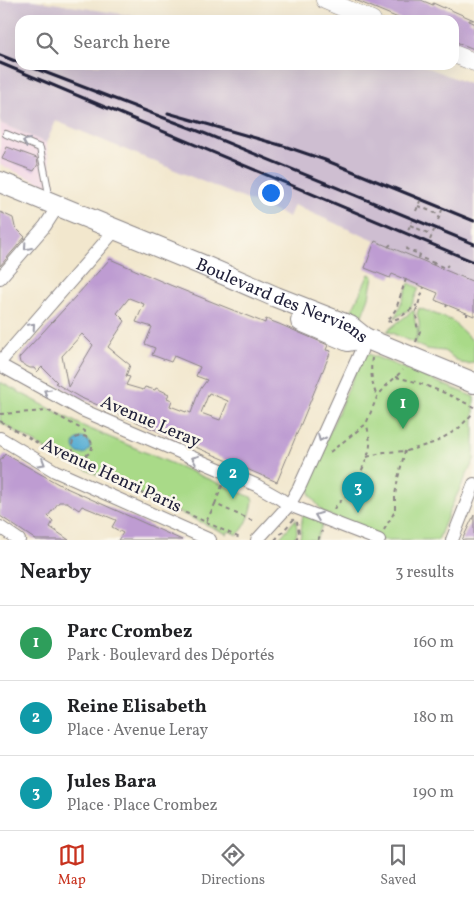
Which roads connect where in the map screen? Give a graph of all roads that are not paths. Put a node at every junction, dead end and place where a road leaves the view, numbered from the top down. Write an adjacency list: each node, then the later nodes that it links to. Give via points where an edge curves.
1 (325, 0): 2 (street)
2 (354, 6): 3 (street)
3 (366, 15)
4 (459, 56): 5 (street)
5 (474, 62)
6 (6, 134): 10 (lane, one-way to 6, via 40,148)
7 (0, 177): 13 (lane, via 335,316)
8 (0, 182): 10 (main road, Boulevard des Nerviens)
9 (0, 193): 10 (main road, Boulevard des Nerviens)
10 (53, 203): 11 (main road, Boulevard des Nerviens); 12 (street, one-way to 12)
11 (113, 233): 13 (main road, Boulevard des Nerviens); 14 (main road, Boulevard des Nerviens, via 338,337); 15 (street, one-way to 11)
12 (0, 278)
13 (338, 321): 14 (main road, Boulevard des Nerviens, via 350,326)
14 (369, 346): 16 (main road); 19 (street, one-way to 19, via 360,350 299,488)
15 (0, 364): 19 (street, Avenue Leray, one-way to 15, via 256,485 82,410)
16 (474, 383)
17 (0, 438): 23 (street, Avenue Henri Paris, one-way to 23, via 54,471)
18 (474, 484): 25 (street)
19 (295, 508): 21 (street, Avenue Leray, one-way to 19); 24 (street)
20 (0, 527): 22 (street)
21 (377, 539)
22 (19, 540)
23 (210, 540)
24 (257, 540)
25 (452, 540)

